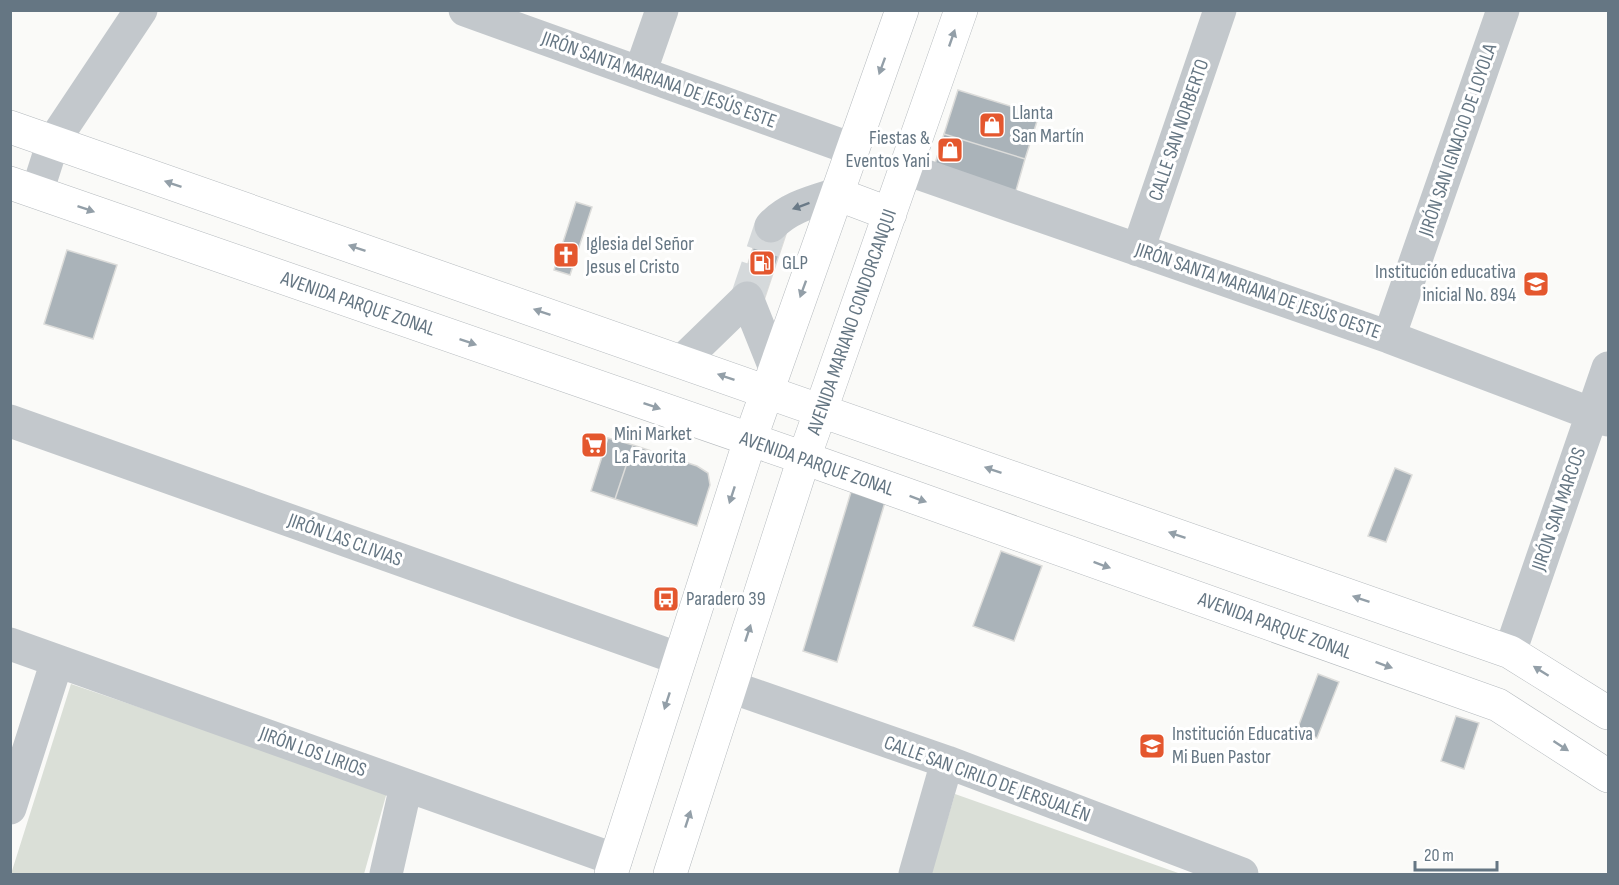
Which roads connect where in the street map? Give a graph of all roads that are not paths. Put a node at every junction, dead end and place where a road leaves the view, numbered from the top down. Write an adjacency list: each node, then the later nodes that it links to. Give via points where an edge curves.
1 (141, 10): 10 (street)
2 (465, 10): 8 (street, JIRÓN SANTA MARIANA DE JESÚS ESTE)
3 (662, 10): 8 (street)
4 (902, 10): 11 (main road, one-way to 11)
5 (961, 10): 12 (main road, AVENIDA MARIANO CONDORCANQUI, one-way to 5)
6 (1220, 10): 17 (street, CALLE SAN NORBERTO)
7 (1503, 10): 18 (street, JIRÓN SAN IGNACIO DE LOYOLA)
8 (640, 73): 11 (street, JIRÓN SANTA MARIANA DE JESÚS ESTE)
9 (10, 127): 10 (main road)
10 (53, 142): 13 (street); 19 (main road, one-way to 10)
11 (852, 149): 14 (main road)
12 (906, 170): 15 (main road, AVENIDA MARIANO CONDORCANQUI); 17 (street, JIRÓN SANTA MARIANA DE JESÚS OESTE)
13 (24, 188): 26 (main road, AVENIDA PARQUE ZONAL, one-way to 26)
14 (837, 194): 15 (main road); 16 (street, one-way to 16, via 795,208); 21 (main road, one-way to 21)
15 (890, 214): 22 (main road, AVENIDA MARIANO CONDORCANQUI)
16 (771, 226)
17 (1138, 250): 18 (street, JIRÓN SANTA MARIANA DE JESÚS OESTE)
18 (1389, 337): 23 (street, JIRÓN SANTA MARIANA DE JESÚS OESTE)
19 (682, 361): 21 (main road, one-way to 19); 21 (street, via 747,298)
20 (1608, 368): 23 (street, JIRÓN SAN MARCOS)
21 (771, 380): 22 (main road); 26 (main road)
22 (820, 410): 25 (main road); 27 (main road, AVENIDA MARIANO CONDORCANQUI)
23 (1600, 416): 30 (street, JIRÓN SAN MARCOS)
24 (10, 421): 31 (street, JIRÓN LAS CLIVIAS)
25 (888, 434): 28 (main road); 30 (main road, one-way to 25)
26 (750, 440): 27 (main road, AVENIDA PARQUE ZONAL); 31 (main road, one-way to 31)
27 (804, 458): 28 (main road, AVENIDA PARQUE ZONAL); 33 (main road, AVENIDA MARIANO CONDORCANQUI, one-way to 27)
28 (871, 483): 36 (main road, AVENIDA PARQUE ZONAL, one-way to 36, via 1498,705)
29 (10, 644): 32 (street, JIRÓN LOS LIRIOS)
30 (1510, 652): 34 (main road, one-way to 30)
31 (680, 659): 39 (main road, one-way to 39)
32 (57, 661): 37 (street, JIRÓN LOS LIRIOS); 38 (street)
33 (731, 687): 35 (street, CALLE SAN CIRILO DE JERSUALÉN); 41 (main road, AVENIDA MARIANO CONDORCANQUI, one-way to 33)
34 (1608, 713)
35 (947, 762): 42 (street); 43 (street, CALLE SAN CIRILO DE JERSUALÉN)
36 (1608, 776)
37 (406, 786): 39 (street, JIRÓN LOS LIRIOS); 40 (street)
38 (10, 808)
39 (614, 867)
40 (386, 874)
41 (670, 874)
42 (915, 874)
43 (1242, 874)

